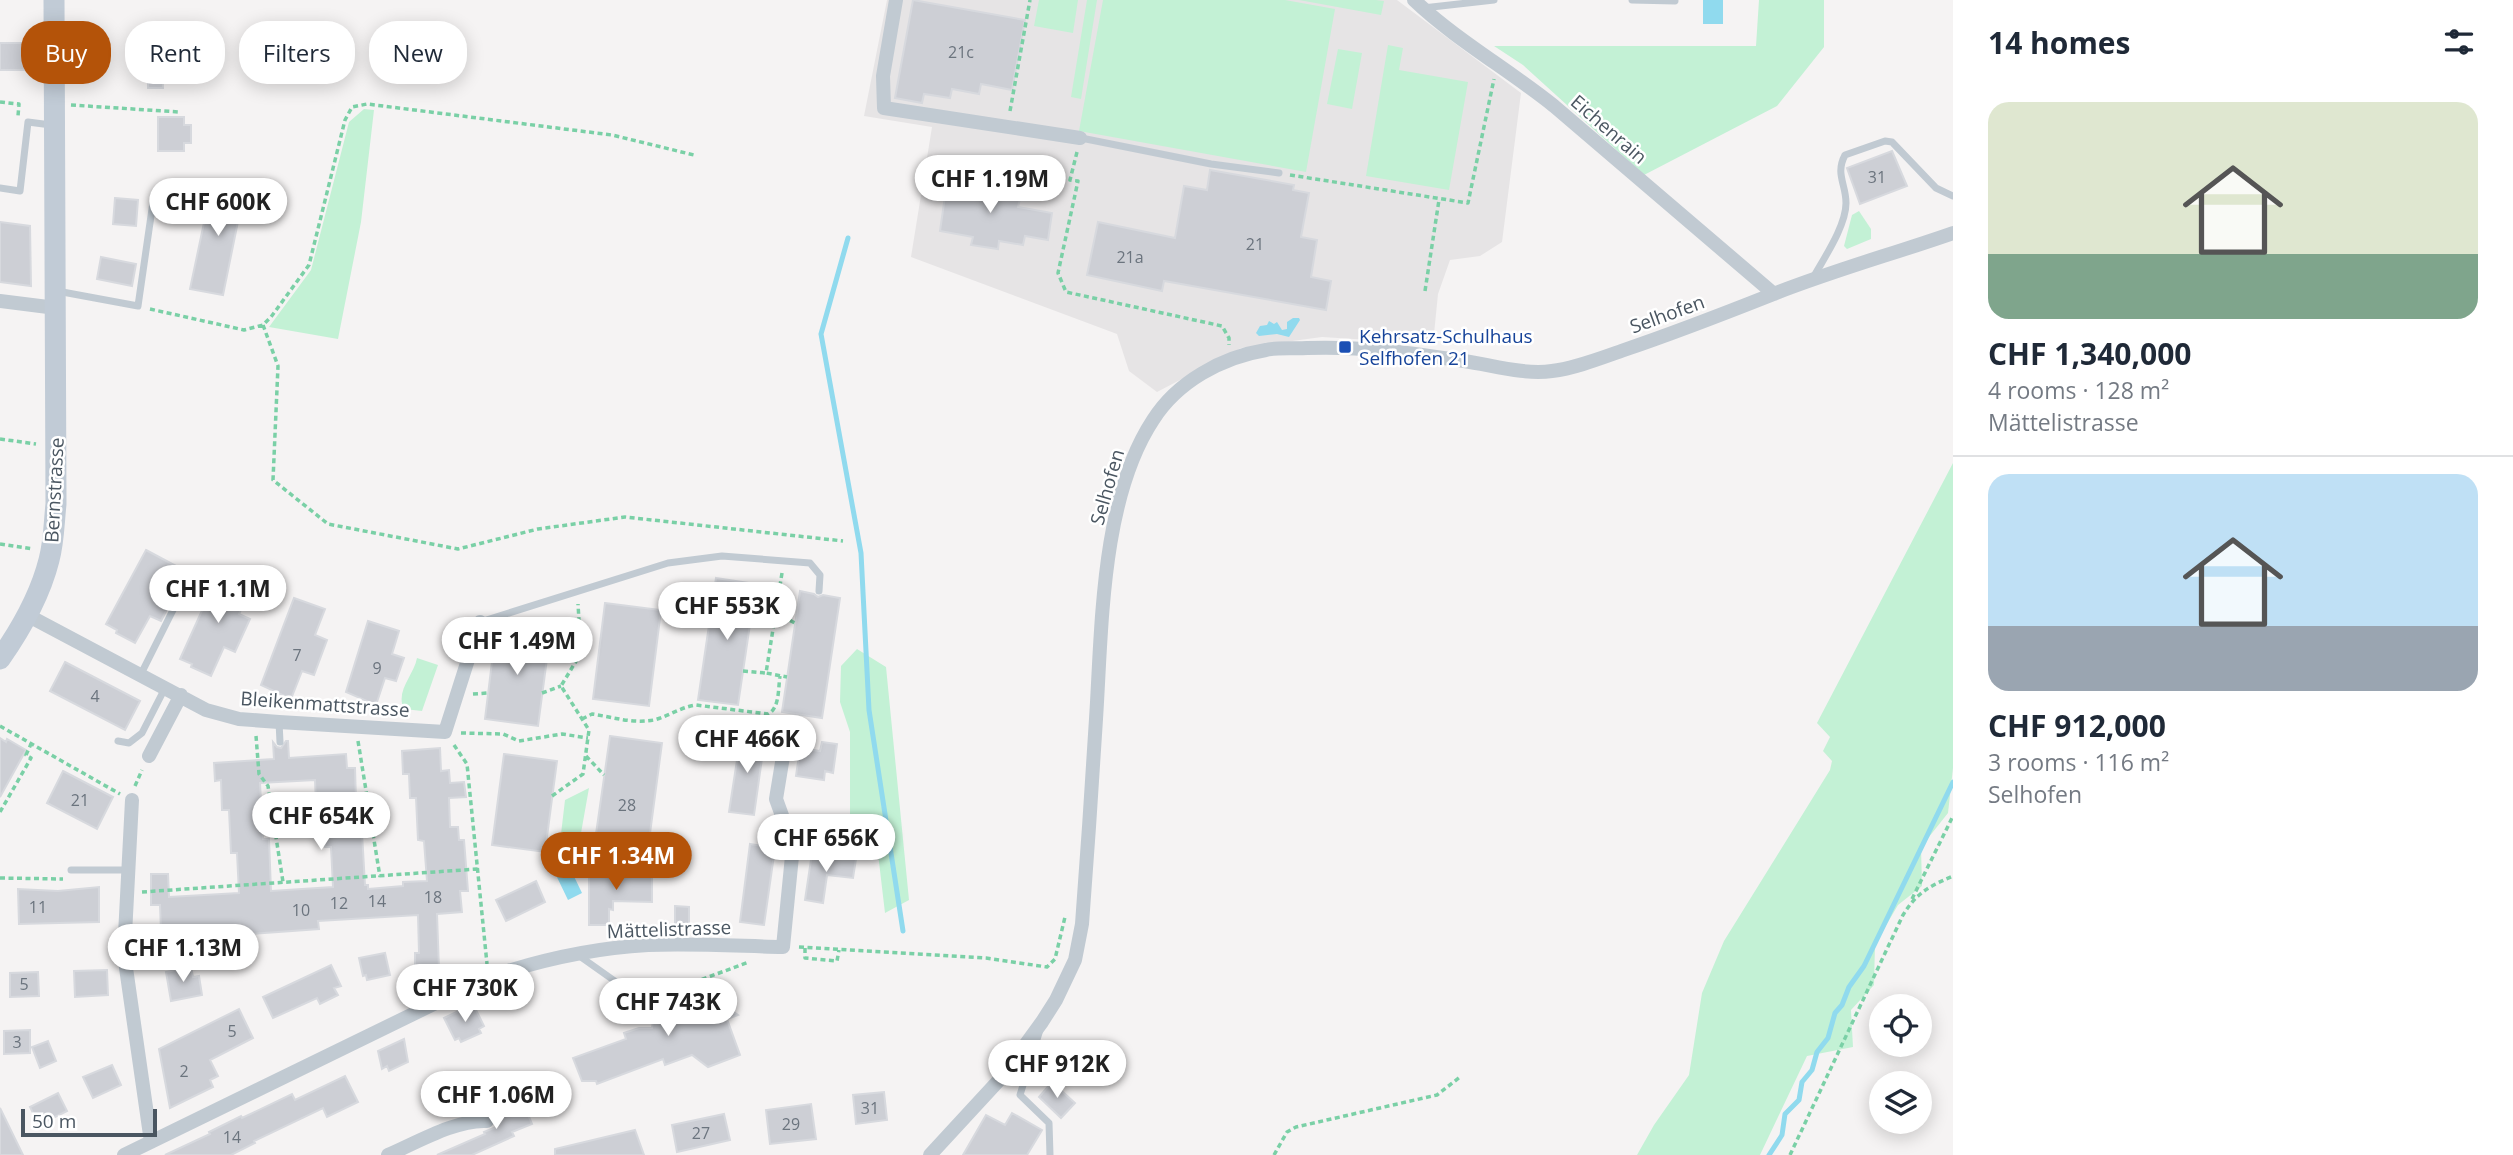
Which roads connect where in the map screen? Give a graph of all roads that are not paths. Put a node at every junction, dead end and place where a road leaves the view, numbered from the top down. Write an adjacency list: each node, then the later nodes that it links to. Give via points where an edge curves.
1 (54, 0): 7 (street, Bernstrasse)
2 (896, 0): 8 (street, via 883,76 884,108)
3 (1494, 0): 6 (lane)
4 (1632, 0): 5 (lane)
5 (1675, 1)
6 (1418, 4): 15 (street, Eichenrain, via 1554,106)
7 (55, 114): 10 (lane, via 28,122 20,191); 16 (street, Bernstrasse)
8 (1080, 138): 9 (lane)
9 (1279, 173)
10 (0, 188)
11 (1953, 196): 14 (lane, via 1936,188 1892,142 1845,155 1839,166 1846,204 1839,230)
12 (153, 201): 16 (lane, via 138,306)
13 (1953, 233): 14 (street, Selhofen)
14 (1810, 281): 15 (street, Selhofen)
15 (1774, 293): 36 (street, Selhofen, via 1649,341 1551,371 1345,347 1267,349 1227,361 1192,379 1171,398 1142,438 1118,506 1101,628 1082,924 1075,960)
16 (56, 300): 17 (street); 20 (street, Bernstrasse, via 56,504 51,551)
17 (1, 302)
18 (819, 591): 21 (lane, via 820,575 810,563 722,556 668,563)
19 (176, 604): 23 (lane)
20 (27, 615): 22 (street, Bernstrasse); 23 (street, Bleikenmattstrasse)
21 (480, 622): 26 (street, Bleikenmattstrasse, via 445,732)
22 (0, 659)
23 (141, 674): 24 (street, Bleikenmattstrasse)
24 (166, 687): 25 (street, Bleikenmattstrasse); 28 (lane, via 142,733 130,743)
25 (181, 695): 26 (street, Bleikenmattstrasse, via 206,710 239,719); 30 (street)
26 (279, 722): 29 (lane)
27 (788, 726): 34 (street, Mättelistrasse, via 776,799 793,846 783,947 649,945)
28 (118, 741)
29 (280, 742)
30 (149, 756)
31 (132, 800): 33 (street)
32 (71, 870): 33 (lane)
33 (129, 870): 38 (street, via 124,954)
34 (576, 953): 35 (lane); 38 (street, Mättelistrasse, via 489,977)
35 (643, 1001)
36 (1042, 1022): 41 (street, Selhofen, via 1001,1078); 42 (lane, via 1020,1095 1049,1123)
37 (487, 1121): 40 (street, via 441,1132)
38 (152, 1142): 39 (street, Mättelistrasse)
39 (124, 1155)
40 (388, 1155)
41 (930, 1155)
42 (1050, 1155)

